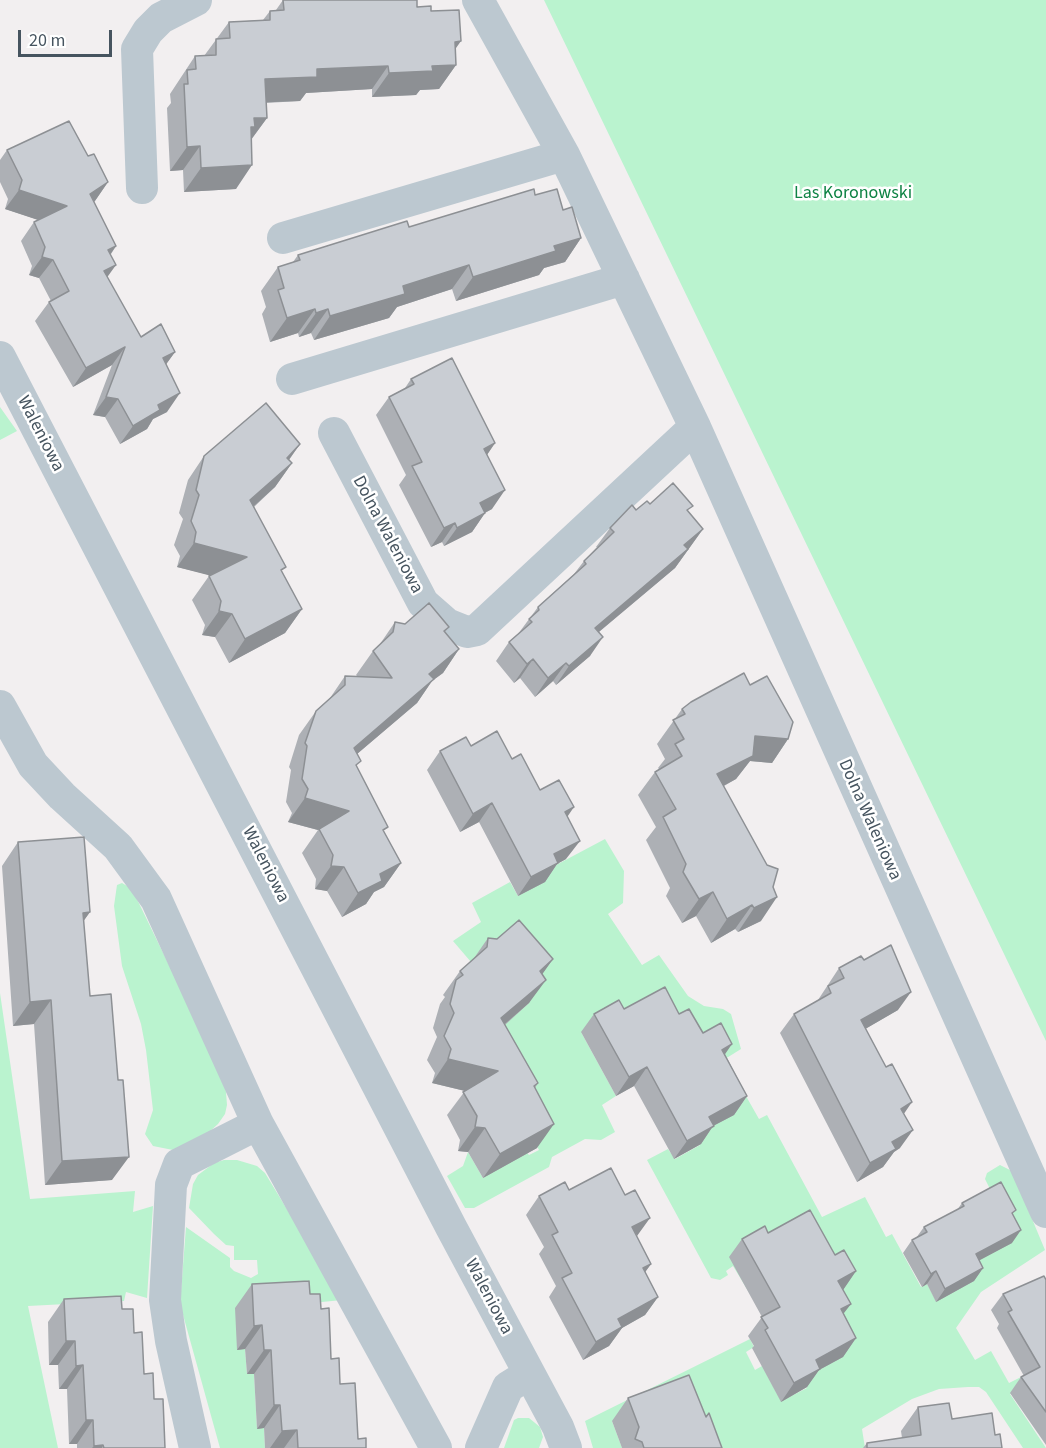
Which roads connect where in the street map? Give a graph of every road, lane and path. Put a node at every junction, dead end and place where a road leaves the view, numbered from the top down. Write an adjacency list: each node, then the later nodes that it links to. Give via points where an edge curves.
1 (196, 0): 4 (street, via 161,18 136,49)
2 (478, 0): 3 (street, Dolna Waleniowa)
3 (564, 155): 5 (street); 6 (street, Dolna Waleniowa)
4 (142, 188)
5 (283, 238)
6 (624, 279): 8 (street); 9 (street, Dolna Waleniowa)
7 (0, 357): 14 (street, Waleniowa)
8 (292, 379)
9 (695, 426): 10 (street, Dolna Waleniowa, via 477,630 467,632 447,624 423,603); 13 (street, Dolna Waleniowa)
10 (334, 433)
11 (0, 706): 12 (street, via 33,765 118,848 156,899)
12 (258, 1124): 15 (street, via 179,1164 171,1185 165,1300); 16 (street)
13 (1046, 1212)
14 (530, 1374): 17 (street, via 508,1387); 18 (street, Waleniowa)
15 (195, 1448)
16 (436, 1448)
17 (481, 1448)
18 (566, 1448)

